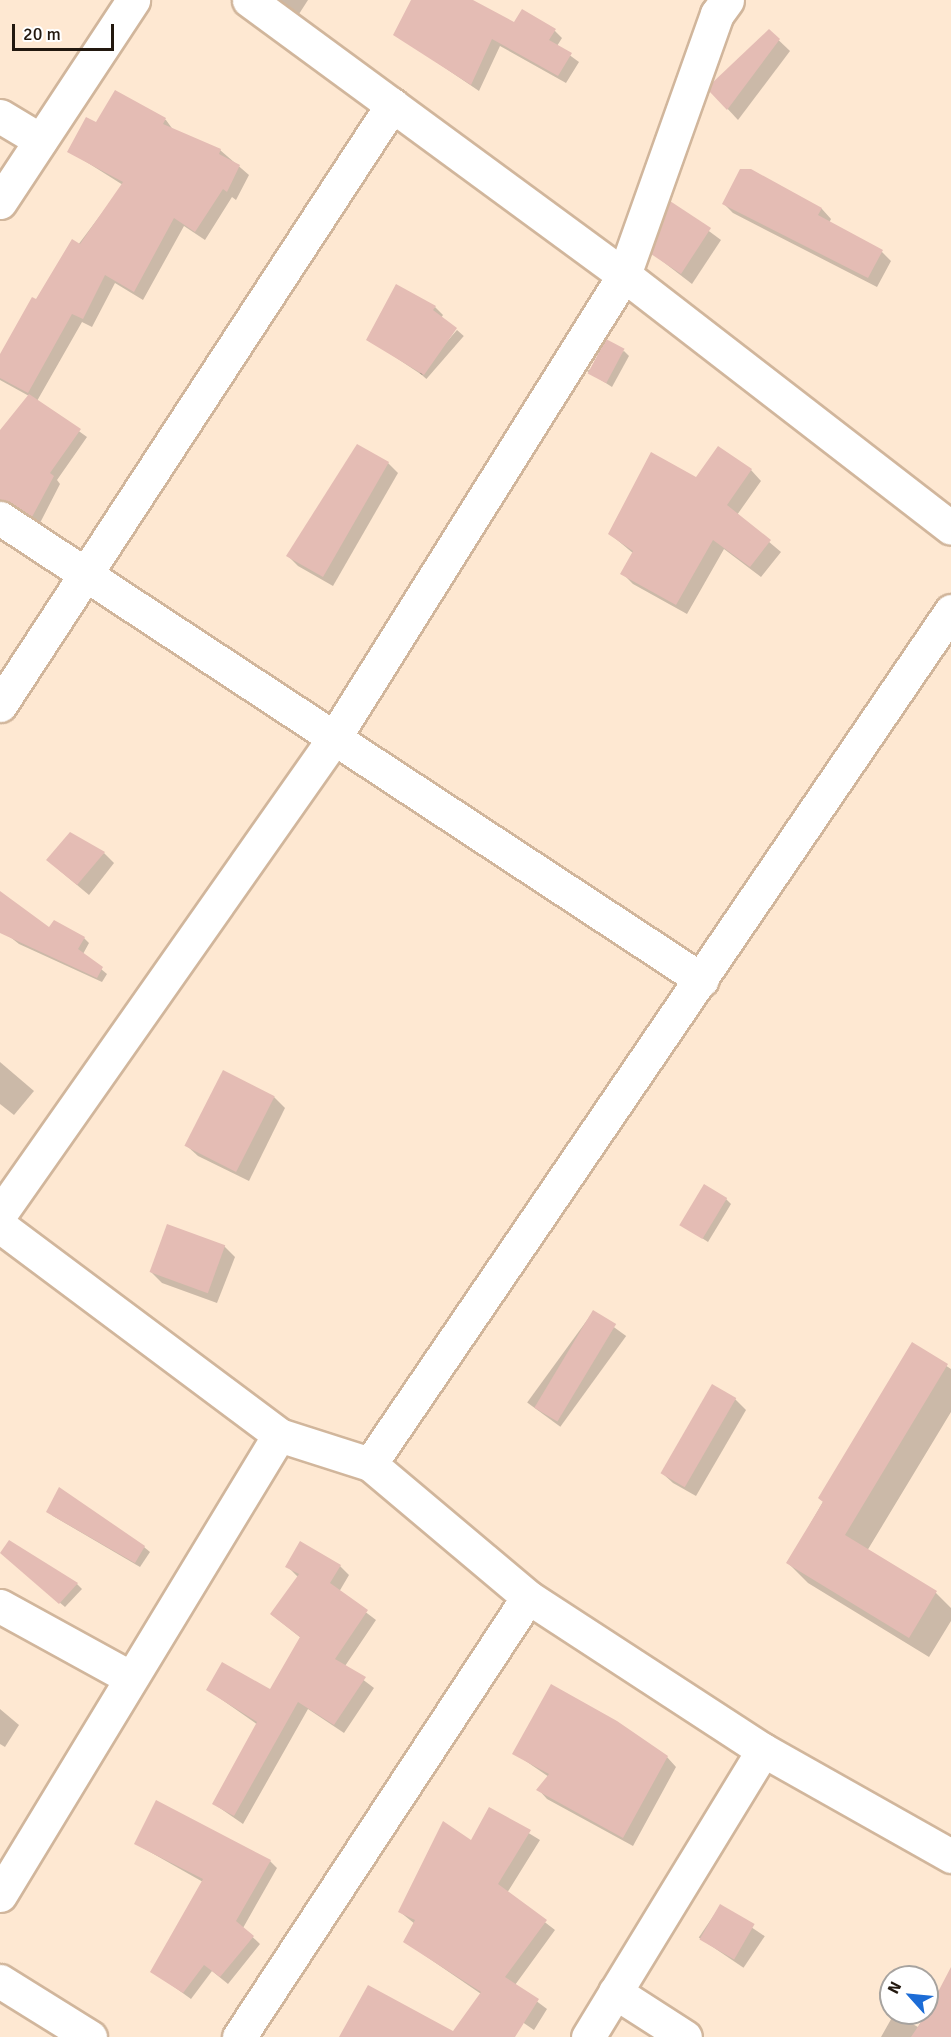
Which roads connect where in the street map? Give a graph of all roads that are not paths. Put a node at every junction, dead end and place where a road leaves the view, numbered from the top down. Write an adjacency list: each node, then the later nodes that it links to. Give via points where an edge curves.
1 (133, 0): 6 (street)
2 (249, 0): 4 (street)
3 (714, 5): 8 (street)
4 (392, 105): 8 (street); 11 (street)
5 (0, 116): 6 (street)
6 (40, 140): 7 (street)
7 (0, 202)
8 (624, 275): 10 (street); 14 (street)
9 (0, 518): 11 (street)
10 (951, 528)
11 (85, 574): 13 (street); 14 (street)
12 (951, 611): 15 (street)
13 (0, 705)
14 (334, 738): 15 (street); 16 (street)
15 (702, 980): 19 (street)
16 (0, 1214)
17 (0, 1227): 18 (street)
18 (279, 1435): 19 (street); 22 (street)
19 (370, 1464): 20 (street)
20 (528, 1597): 23 (street); 29 (street)
21 (0, 1606): 22 (street)
22 (131, 1678): 25 (street)
23 (763, 1750): 24 (street); 27 (street)
24 (951, 1856)
25 (0, 1894)
26 (0, 1981): 28 (street)
27 (615, 1992): 30 (street); 31 (street)
28 (90, 2037)
29 (239, 2037)
30 (588, 2037)
31 (685, 2037)

